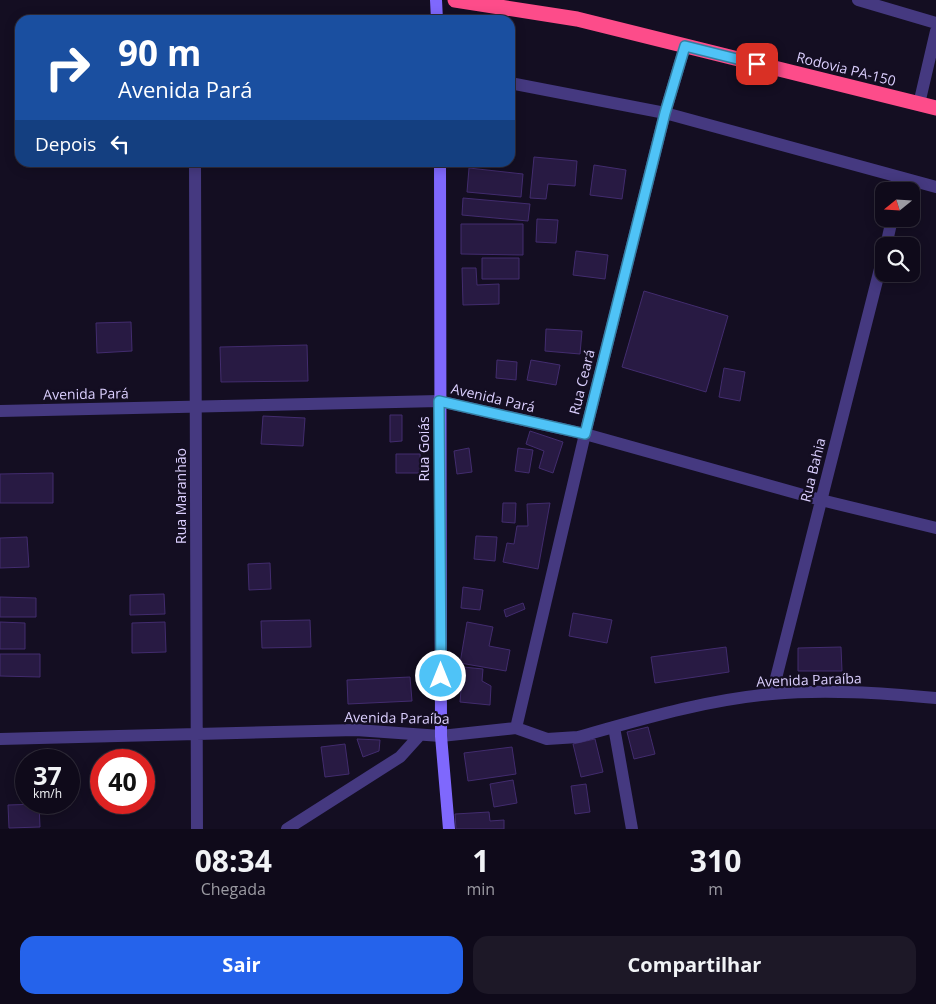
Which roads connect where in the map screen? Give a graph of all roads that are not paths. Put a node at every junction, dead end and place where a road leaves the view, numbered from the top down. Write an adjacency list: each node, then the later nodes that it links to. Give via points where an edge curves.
1 (436, 0): 4 (street)
2 (455, 0): 7 (highway, Rodovia PA-150, via 577,19)
3 (858, 0): 5 (street)
4 (437, 15)
5 (936, 24)
6 (936, 31): 9 (street)
7 (685, 46): 9 (highway, Rodovia PA-150); 11 (street, Rua Ceará)
8 (515, 84): 11 (street)
9 (919, 104): 10 (highway, Rodovia PA-150)
10 (936, 108)
11 (665, 113): 14 (street); 21 (street, Rua Ceará)
12 (195, 167): 19 (street, Rua Maranhão)
13 (440, 167): 18 (street, Rua Goiás)
14 (891, 182)
15 (920, 186): 16 (street)
16 (936, 187)
17 (877, 282): 22 (street, Rua Bahia)
18 (439, 401): 19 (street, Avenida Pará); 21 (street, Avenida Pará); 30 (street, Rua Goiás)
19 (196, 406): 20 (street, Avenida Pará); 28 (street, Rua Maranhão)
20 (0, 411)
21 (585, 434): 22 (street, Avenida Pará); 27 (street, Rua Ceará)
22 (821, 500): 23 (street, Avenida Pará); 24 (street, Rua Bahia)
23 (936, 528)
24 (772, 694): 25 (street, Avenida Paraíba, via 856,692); 26 (street, Avenida Paraíba, via 687,707)
25 (936, 698)
26 (614, 727): 27 (street, Avenida Paraíba, via 578,737 547,739); 35 (street)
27 (516, 728): 30 (street, Avenida Paraíba)
28 (198, 736): 29 (street, Avenida Paraíba, via 356,730); 31 (street, Avenida Paraíba); 32 (street, Rua Maranhão)
29 (420, 736): 30 (street, Avenida Paraíba); 33 (street, via 400,757)
30 (441, 736): 34 (street, Rua Goiás)
31 (0, 739)
32 (197, 829)
33 (287, 829)
34 (449, 829)
35 (632, 829)

